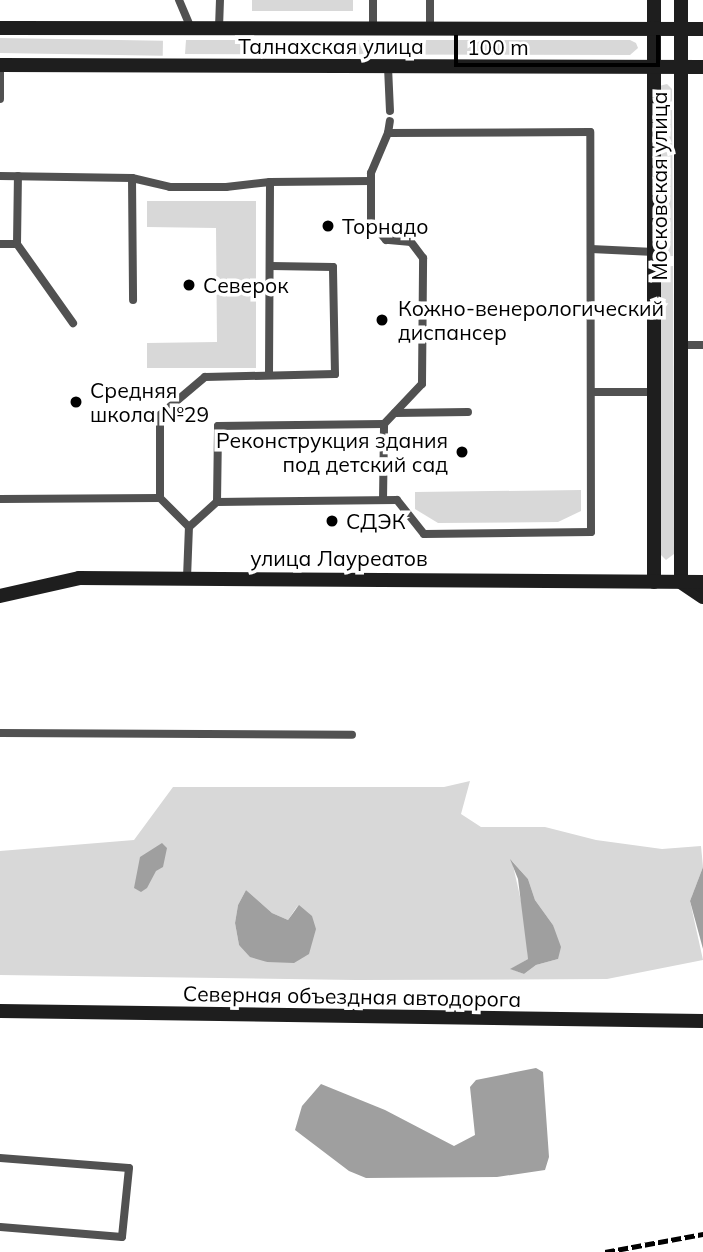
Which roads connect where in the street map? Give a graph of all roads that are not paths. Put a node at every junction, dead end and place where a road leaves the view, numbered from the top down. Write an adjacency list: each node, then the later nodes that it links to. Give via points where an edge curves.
1 (179, 0): 8 (lane)
2 (220, 0): 9 (lane)
3 (373, 0): 10 (lane)
4 (430, 0): 11 (lane)
5 (653, 0): 12 (street, Московская улица)
6 (681, 0): 13 (street, Московская улица)
7 (0, 28): 8 (street, Талнахская улица)
8 (191, 28): 9 (street, Талнахская улица)
9 (219, 28): 10 (street, Талнахская улица)
10 (373, 28): 11 (street, Талнахская улица)
11 (430, 28): 12 (street, Талнахская улица)
12 (654, 29): 13 (street, Талнахская улица); 18 (street, Московская улица)
13 (680, 29): 14 (street, Талнахская улица); 19 (street, Московская улица)
14 (703, 29)
15 (0, 65): 16 (street, Талнахская улица); 20 (lane)
16 (388, 67): 18 (street, Талнахская улица); 21 (lane)
17 (703, 67): 19 (street, Талнахская улица)
18 (654, 68): 19 (street, Талнахская улица); 32 (street, Московская улица)
19 (681, 68): 36 (street, Московская улица)
20 (0, 99)
21 (390, 111)
22 (390, 121): 23 (lane)
23 (388, 133): 27 (lane); 31 (lane, via 590,132)
24 (0, 176): 25 (lane)
25 (18, 176): 26 (lane); 30 (lane)
26 (132, 178): 28 (lane, via 170,187); 34 (lane)
27 (371, 181): 28 (lane); 42 (lane, via 371,222 386,240 411,242 422,258 422,384)
28 (270, 182): 33 (lane)
29 (0, 244): 30 (lane)
30 (17, 244): 35 (lane)
31 (591, 249): 32 (lane); 39 (lane)
32 (654, 252): 40 (street, Московская улица)
33 (271, 265): 38 (lane); 38 (lane, via 333,267 335,374)
34 (133, 300)
35 (73, 323)
36 (680, 345): 37 (lane); 51 (street, Московская улица)
37 (703, 345)
38 (268, 375): 44 (lane, via 205,377 160,415)
39 (591, 392): 40 (lane); 46 (lane, via 590,532 424,534 397,500)
40 (654, 392): 50 (street, Московская улица)
41 (468, 412): 42 (lane)
42 (395, 413): 43 (lane)
43 (384, 424): 46 (lane); 47 (lane, via 218,426)
44 (160, 498): 45 (lane); 48 (lane)
45 (0, 499)
46 (383, 500): 47 (lane)
47 (217, 502): 48 (lane)
48 (189, 527): 49 (lane)
49 (187, 578): 50 (street, улица Лауреатов); 53 (street, улица Лауреатов, via 79,578)
50 (654, 582): 51 (street, улица Лауреатов)
51 (681, 582): 52 (street, улица Лауреатов); 54 (street)
52 (703, 582)
53 (0, 596)
54 (703, 597)
55 (0, 733): 56 (lane)
56 (352, 735)
57 (0, 1011): 58 (street, Северная объездная автодорога)
58 (703, 1021)
59 (0, 1158): 60 (lane, via 129,1168 122,1237)
60 (0, 1227)

